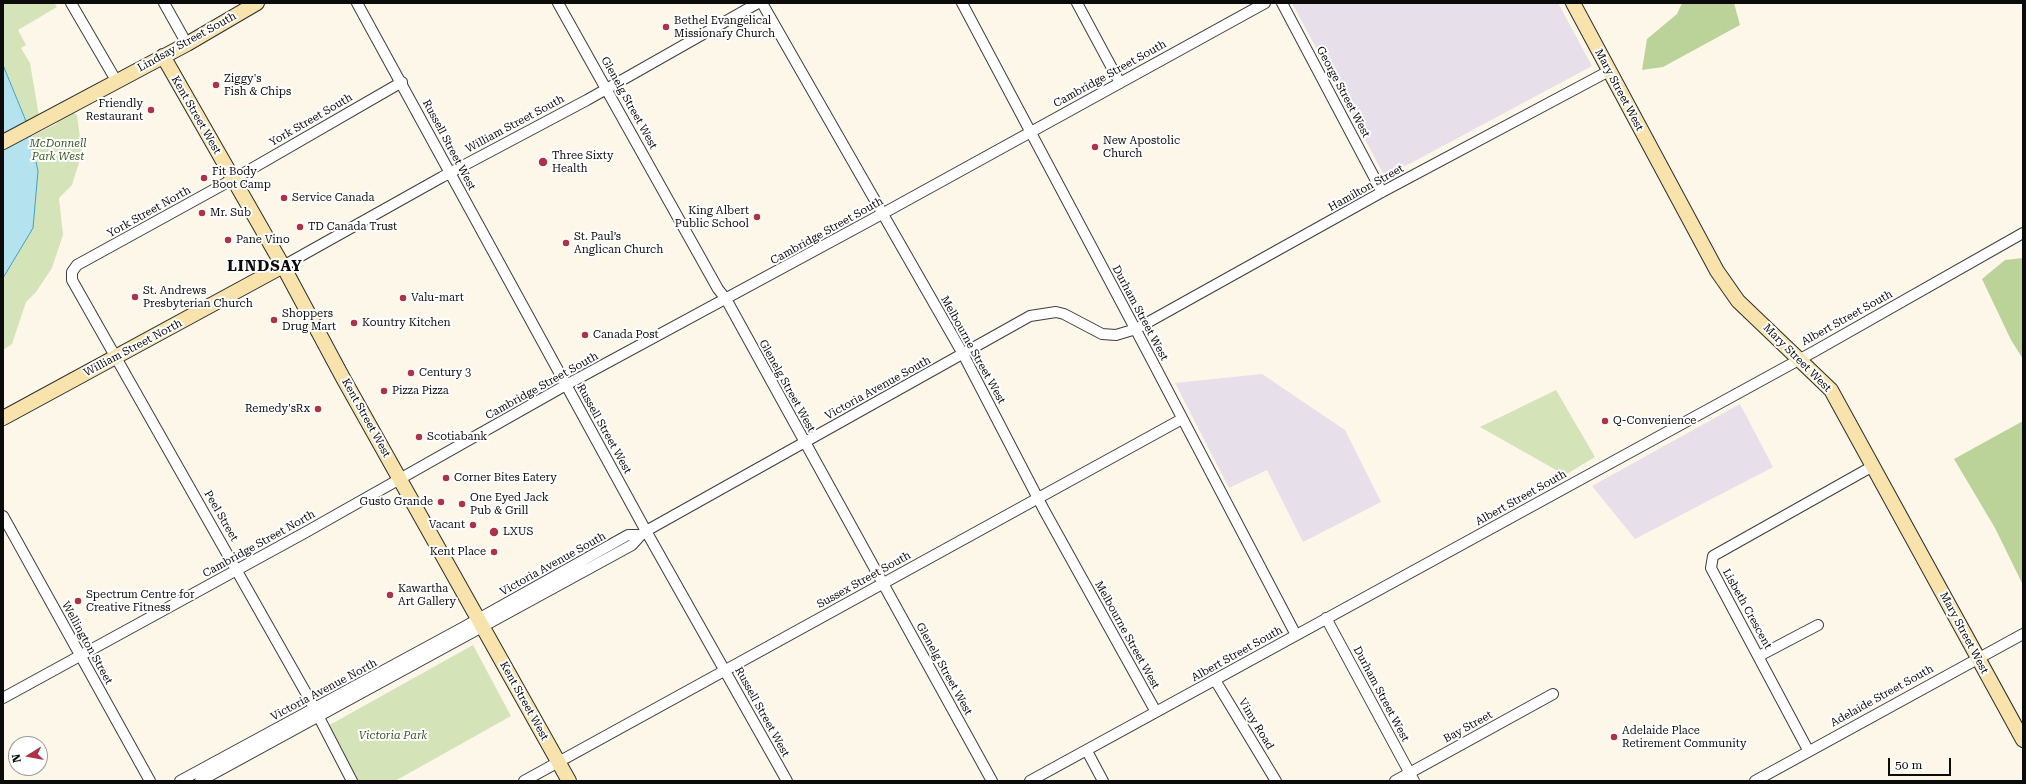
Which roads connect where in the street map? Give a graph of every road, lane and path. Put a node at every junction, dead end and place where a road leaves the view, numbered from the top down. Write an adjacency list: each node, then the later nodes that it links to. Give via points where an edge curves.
1 (71, 3): 16 (street)
2 (164, 3): 13 (street)
3 (257, 3): 13 (street, Lindsay Street South)
4 (357, 3): 17 (street, Russell Street West)
5 (558, 3): 19 (street, Glenelg Street West)
6 (758, 3): 19 (street, William Street South)
7 (762, 3): 25 (street, Melbourne Street West)
8 (962, 3): 20 (street, Durham Street West)
9 (1077, 3): 18 (street)
10 (1265, 3): 18 (street, Cambridge Street South)
11 (1282, 3): 24 (street, George Street West)
12 (1573, 3): 15 (street, Mary Street West)
13 (187, 44): 14 (street, Lindsay Street South)
14 (163, 56): 16 (street, Lindsay Street South); 23 (street, Kent Street West)
15 (1609, 71): 24 (street, Hamilton Street); 33 (street, Mary Street West, via 1717,271 1738,301)
16 (117, 82): 21 (street, Lindsay Street South)
17 (402, 82): 22 (street, Russell Street West); 23 (street, York Street South)
18 (1120, 83): 20 (street, Cambridge Street South)
19 (607, 88): 22 (street, William Street South); 29 (street, Glenelg Street West, via 718,289)
20 (1030, 133): 25 (street, Cambridge Street South); 30 (street, Durham Street West)
21 (3, 142)
22 (450, 172): 28 (street, William Street South); 34 (street, Russell Street West)
23 (233, 179): 27 (street, York Street North); 28 (street, Kent Street West)
24 (1382, 192): 30 (street, Hamilton Street)
25 (882, 214): 29 (street, Cambridge Street South); 31 (street, Melbourne Street West)
26 (2023, 233): 33 (street, Albert Street South)
27 (77, 265): 32 (street, Peel Street, via 72,272 72,280)
28 (283, 266): 32 (street, William Street North); 39 (street, Kent Street West)
29 (726, 299): 34 (street, Cambridge Street South); 37 (street, Glenelg Street West)
30 (1136, 329): 31 (street, Victoria Avenue South, via 1116,335 1102,334 1064,314 1048,312 1030,316); 36 (street, Durham Street West)
31 (963, 354): 37 (street, Victoria Avenue South); 40 (street, Melbourne Street West)
32 (116, 356): 35 (street, William Street North); 43 (street, Peel Street)
33 (1800, 359): 38 (street, Mary Street West, via 1831,390); 45 (street, Albert Street South)
34 (566, 385): 39 (street, Cambridge Street South); 42 (street, Russell Street West)
35 (3, 418)
36 (1182, 419): 40 (street, Sussex Street South); 49 (street, Durham Street West)
37 (804, 443): 42 (street, Victoria Avenue South); 44 (street, Glenelg Street West, via 840,503)
38 (1873, 466): 51 (street, Lisbeth Crescent, via 1713,556 1711,568); 52 (street, Mary Street West)
39 (400, 480): 43 (street, Cambridge Street North); 46 (street, Kent Street West)
40 (1038, 498): 44 (street, Sussex Street South); 57 (street, Melbourne Street West)
41 (3, 516): 50 (street, Wellington Street)
42 (644, 533): 46 (street, Victoria Avenue South, via 632,545); 53 (street, Russell Street West)
43 (237, 570): 50 (street, Cambridge Street North); 58 (street, Peel Street)
44 (882, 584): 53 (street, Sussex Street South); 72 (street, Glenelg Street West)
45 (1326, 618): 49 (street, Albert Street South); 64 (street, Durham Street West)
46 (481, 623): 58 (street, Victoria Avenue North); 63 (street, Kent Street West)
47 (1818, 625): 51 (street)
48 (2023, 634): 52 (street, Adelaide Street South)
49 (1296, 635): 54 (street, Albert Street South)
50 (80, 655): 56 (street, Cambridge Street North); 65 (street, Wellington Street)
51 (1758, 656): 60 (street, Lisbeth Crescent)
52 (1978, 657): 59 (street, Mary Street West); 60 (street, Adelaide Street South)
53 (725, 671): 63 (street, Sussex Street South); 71 (street, Russell Street West)
54 (1215, 680): 57 (street, Albert Street South); 75 (street, Vimy Road)
55 (1553, 694): 64 (street, Bay Street)
56 (3, 698)
57 (1156, 712): 62 (street, Albert Street South)
58 (316, 713): 61 (street, Victoria Avenue North); 68 (street, Peel Street)
59 (2023, 740)
60 (1808, 750): 77 (street, Adelaide Street South)
61 (247, 751): 66 (street, Victoria Avenue North); 67 (street, Victoria Avenue North)
62 (1087, 751): 73 (street, Albert Street South); 74 (street)
63 (558, 762): 69 (street, Sussex Street South); 70 (street, Kent Street West)
64 (1412, 777): 76 (street, Bay Street)
65 (150, 781)
66 (180, 781)
67 (200, 781)
68 (352, 781)
69 (524, 781)
70 (569, 781)
71 (787, 781)
72 (992, 781)
73 (1030, 781)
74 (1103, 781)
75 (1276, 781)
76 (1395, 781)
77 (1755, 781)

